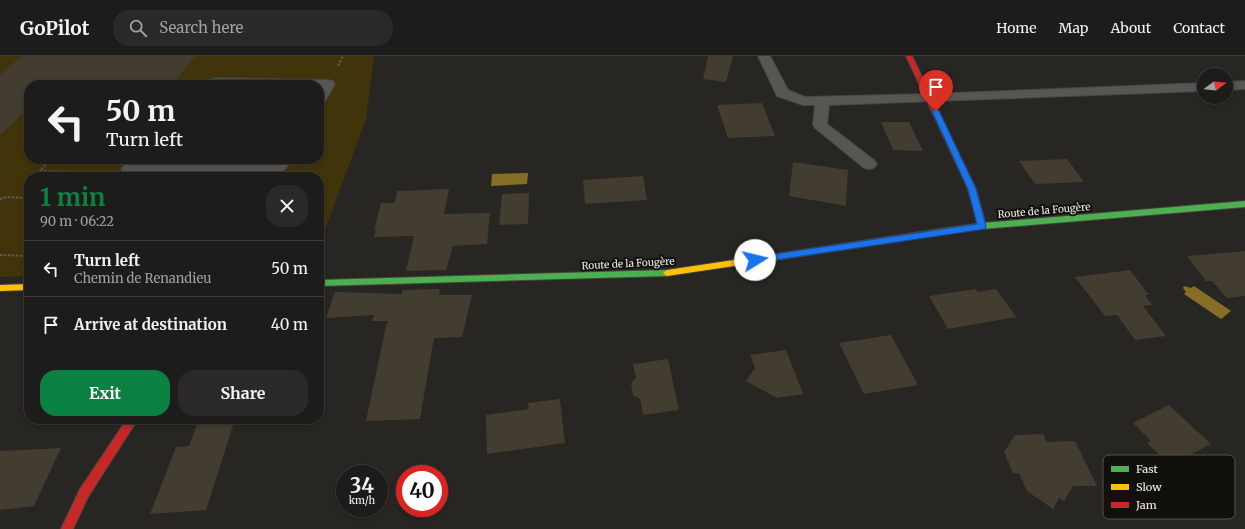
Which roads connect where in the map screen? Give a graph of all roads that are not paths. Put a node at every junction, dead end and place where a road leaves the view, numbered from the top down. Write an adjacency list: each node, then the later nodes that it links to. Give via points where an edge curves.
1 (764, 56): 9 (lane, via 782,93 802,101)
2 (909, 56): 8 (street)
3 (324, 84): 7 (lane, via 328,84)
4 (1245, 85): 5 (lane)
5 (1233, 86)
6 (1197, 87): 8 (lane)
7 (324, 91)
8 (929, 98): 9 (lane); 14 (street, via 972,189)
9 (823, 100): 11 (lane, via 820,125)
10 (281, 164): 12 (lane, via 279,168)
11 (869, 164)
12 (129, 170)
13 (1245, 204): 14 (street, Route de la Fougère)
14 (982, 226): 15 (street, Route de la Fougère, via 664,274)
15 (324, 283)
16 (0, 288): 17 (street)
17 (24, 288)
18 (130, 424): 19 (street, via 84,493)
19 (67, 529)

